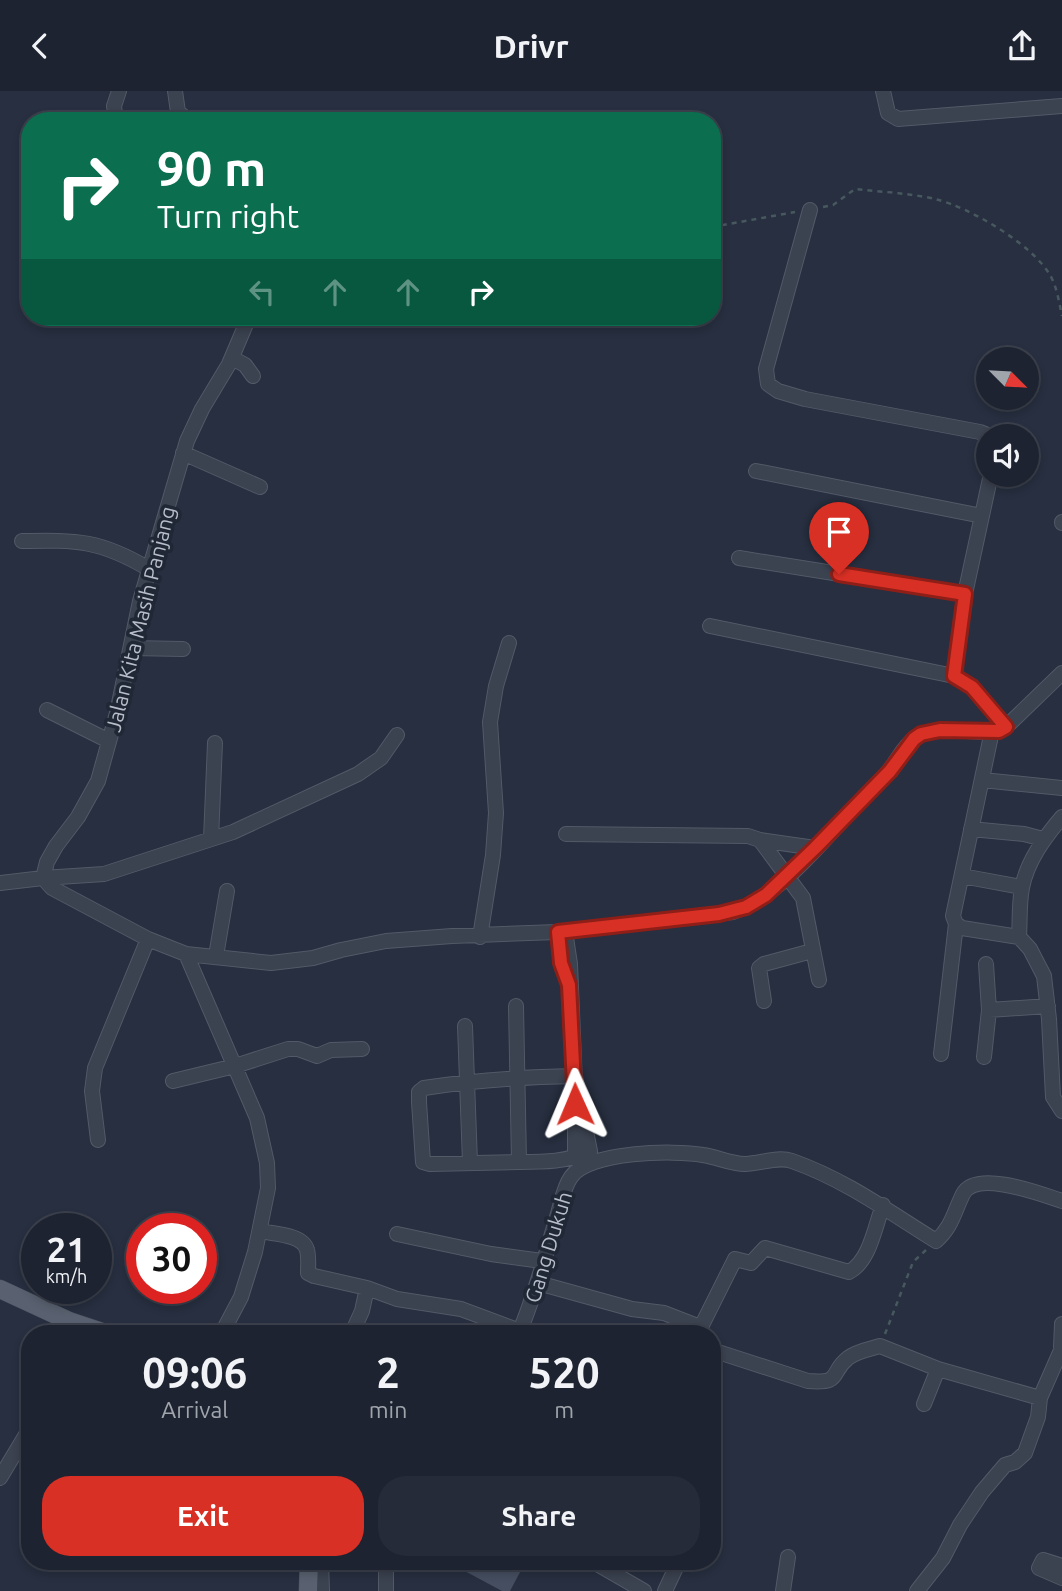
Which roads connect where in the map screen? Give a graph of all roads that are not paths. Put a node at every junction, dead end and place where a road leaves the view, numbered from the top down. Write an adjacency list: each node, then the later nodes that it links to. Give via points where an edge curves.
1 (119, 91): 5 (street)
2 (175, 91): 6 (street)
3 (883, 91): 4 (street, via 888,113 898,119)
4 (1062, 106)
5 (114, 112)
6 (179, 112)
7 (810, 209): 11 (street, via 765,369 768,384 806,399)
8 (244, 326): 9 (street, Jalan Kita Masih Panjang)
9 (232, 358): 10 (street); 12 (street, Jalan Kita Masih Panjang)
10 (253, 376)
11 (976, 431)
12 (183, 453): 14 (street); 19 (street, Jalan Kita Masih Panjang)
13 (756, 471): 16 (street)
14 (260, 487)
15 (988, 487): 16 (street)
16 (982, 516): 20 (street)
17 (22, 541): 19 (street, via 67,540 103,546)
18 (739, 558): 20 (street)
19 (149, 569): 23 (street, Jalan Kita Masih Panjang)
20 (965, 594): 26 (street)
21 (710, 626): 26 (street)
22 (509, 643): 49 (street, via 490,722 496,813)
23 (131, 648): 24 (street); 30 (street, Jalan Kita Masih Panjang)
24 (183, 649)
25 (1062, 673): 28 (street)
26 (954, 676): 28 (street, via 972,687)
27 (47, 710): 30 (street)
28 (999, 729): 32 (street); 40 (street, via 921,734)
29 (397, 735): 37 (street, via 381,758 358,774)
30 (109, 741): 43 (street, Jalan Kita Masih Panjang, via 90,799 56,846)
31 (215, 743): 37 (street)
32 (982, 780): 33 (street); 35 (street)
33 (1062, 788)
34 (1062, 817): 38 (street)
35 (971, 829): 38 (street); 42 (street)
36 (566, 834): 39 (street)
37 (211, 839): 43 (street, via 104,874)
38 (1043, 839): 45 (street)
39 (760, 840): 40 (street); 41 (street)
40 (815, 848): 41 (street)
41 (786, 876): 48 (street, via 766,895 733,912); 52 (street, via 803,898)
42 (962, 876): 45 (street); 47 (street, via 953,916)
43 (43, 879): 44 (street); 51 (street)
44 (0, 883)
45 (1022, 887): 50 (street)
46 (227, 891): 54 (street)
47 (956, 924): 50 (street); 63 (street)
48 (561, 932): 49 (street); 66 (street, via 570,964)
49 (480, 937): 54 (street, via 386,941 271,963)
50 (1019, 937): 59 (street, via 1044,976)
51 (148, 939): 53 (street); 71 (street, via 95,1068 92,1091)
52 (812, 951): 56 (street); 57 (street, via 759,968)
53 (186, 954): 54 (street); 65 (street)
54 (216, 956)
55 (986, 964): 60 (street)
56 (819, 980)
57 (764, 1001)
58 (516, 1006): 67 (street)
59 (1048, 1006): 60 (street); 70 (street, via 1053,1097)
60 (989, 1010): 64 (street)
61 (466, 1026): 69 (street)
62 (362, 1049): 65 (street, via 331,1050 317,1056 293,1048)
63 (941, 1054)
64 (984, 1057)
65 (235, 1066): 68 (street); 76 (street, via 257,1118 267,1163 268,1188)
66 (575, 1076): 67 (street); 72 (street, via 590,1151 575,1158)
67 (519, 1077): 69 (street); 72 (street)
68 (173, 1081)
69 (467, 1081): 73 (street); 73 (street, via 424,1088 419,1102 423,1162)
70 (1062, 1111)
71 (97, 1140)
72 (519, 1162): 73 (street)
73 (470, 1163)
74 (1062, 1201): 75 (street, Gang Dukuh, via 1004,1185 976,1183 964,1191 952,1223 936,1241)
75 (883, 1205): 78 (street, Gang Dukuh, via 788,1160 746,1164 672,1151 645,1152 593,1162 571,1177); 89 (street, via 857,1267 845,1273 763,1248 751,1263 735,1260)
76 (260, 1231): 80 (street, via 304,1243 311,1275); 84 (street, via 247,1281)
77 (397, 1234): 78 (street)
78 (542, 1261): 79 (street, Gang Dukuh)
79 (538, 1283): 87 (street, Gang Dukuh); 88 (street, via 632,1309 664,1313)
80 (367, 1288): 85 (street); 86 (street, via 397,1299 461,1309)
81 (0, 1289): 83 (main road)
82 (1062, 1324): 90 (street)
83 (80, 1325)
84 (227, 1325)
85 (356, 1325)
86 (502, 1325)
87 (523, 1325)
88 (689, 1325)
89 (702, 1325)
90 (1061, 1347): 93 (street)
91 (721, 1353): 92 (street, via 822,1382 835,1377 851,1356 880,1346)
92 (938, 1369): 93 (street); 94 (street)
93 (1040, 1398): 111 (street, via 1025,1453 1004,1465 982,1492 943,1558)
94 (924, 1403)
95 (21, 1443): 96 (street)
96 (0, 1478)
97 (788, 1557): 110 (street)
98 (1062, 1566): 104 (street, via 1043,1560 1039,1569)
99 (313, 1570): 105 (main road)
100 (317, 1570): 106 (street)
101 (386, 1570): 107 (street)
102 (608, 1570): 108 (street)
103 (675, 1570): 109 (street)
104 (1062, 1578)
105 (308, 1591)
106 (322, 1591)
107 (386, 1591)
108 (644, 1591)
109 (665, 1591)
110 (783, 1591)
111 (917, 1591)

